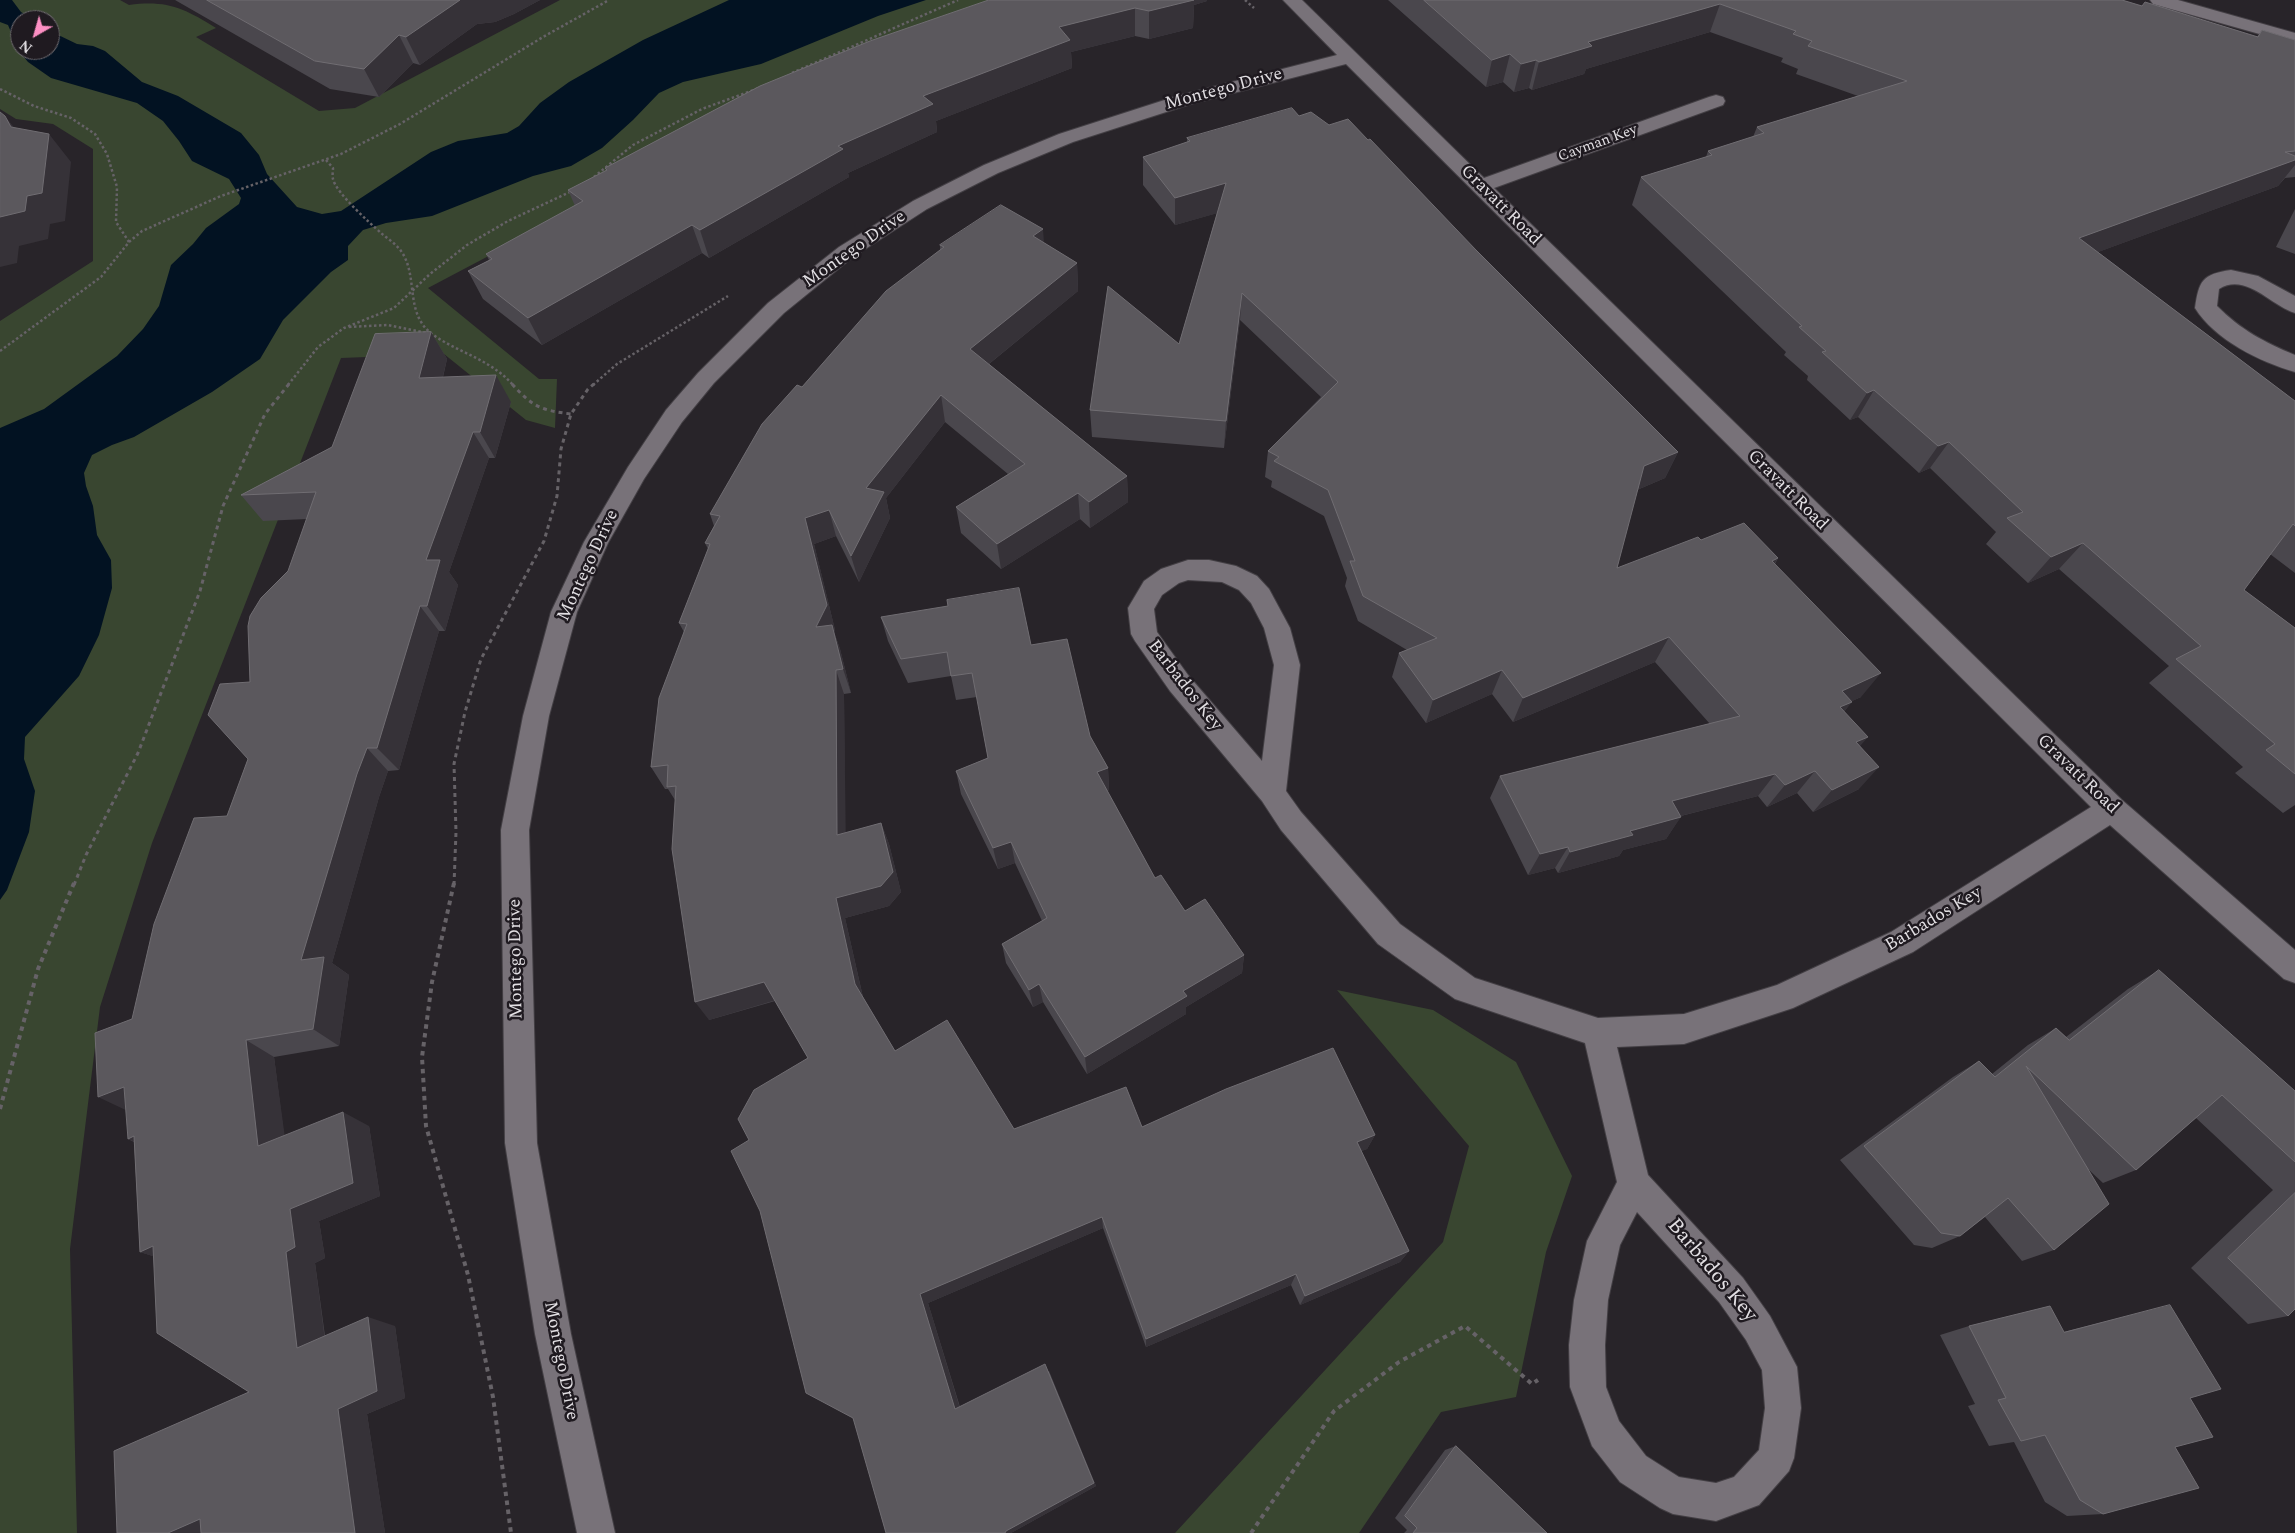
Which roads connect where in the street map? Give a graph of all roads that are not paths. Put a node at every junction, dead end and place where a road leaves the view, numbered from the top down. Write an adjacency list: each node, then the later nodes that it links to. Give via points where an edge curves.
1 (1292, 0): 5 (street, Gravatt Road)
2 (2159, 0): 3 (street)
3 (2179, 3): 4 (street)
4 (2295, 39)
5 (1350, 57): 7 (street, Gravatt Road); 15 (street, Montego Drive, via 1184,100 1066,138 920,205 846,252 776,308 706,378 674,416 596,542 564,612 536,716 515,830 521,1143 553,1334)
6 (1716, 101): 7 (street, Cayman Key)
7 (1480, 186): 11 (street, Gravatt Road)
8 (2295, 306): 9 (street, via 2278,293 2241,278 2223,278 2209,286 2206,308 2228,330)
9 (2295, 364)
10 (1272, 793): 10 (street, Barbados Key, via 1179,683 1144,634 1141,608 1153,588 1170,576 1188,570 1209,570 1227,573 1248,583 1260,596 1277,628 1287,665); 13 (street, Barbados Key, via 1291,821 1390,934 1466,989)
11 (2112, 809): 12 (street, Gravatt Road); 13 (street, Barbados Key, via 1902,942 1782,998 1684,1029)
12 (2295, 969)
13 (1598, 1033): 14 (street, Barbados Key)
14 (1634, 1184): 14 (street, Barbados Key, via 1604,1241 1591,1300 1588,1387 1605,1433 1633,1469 1673,1495 1716,1502 1746,1492 1776,1458 1783,1408 1779,1367 1758,1328 1731,1290)
15 (596, 1533)

